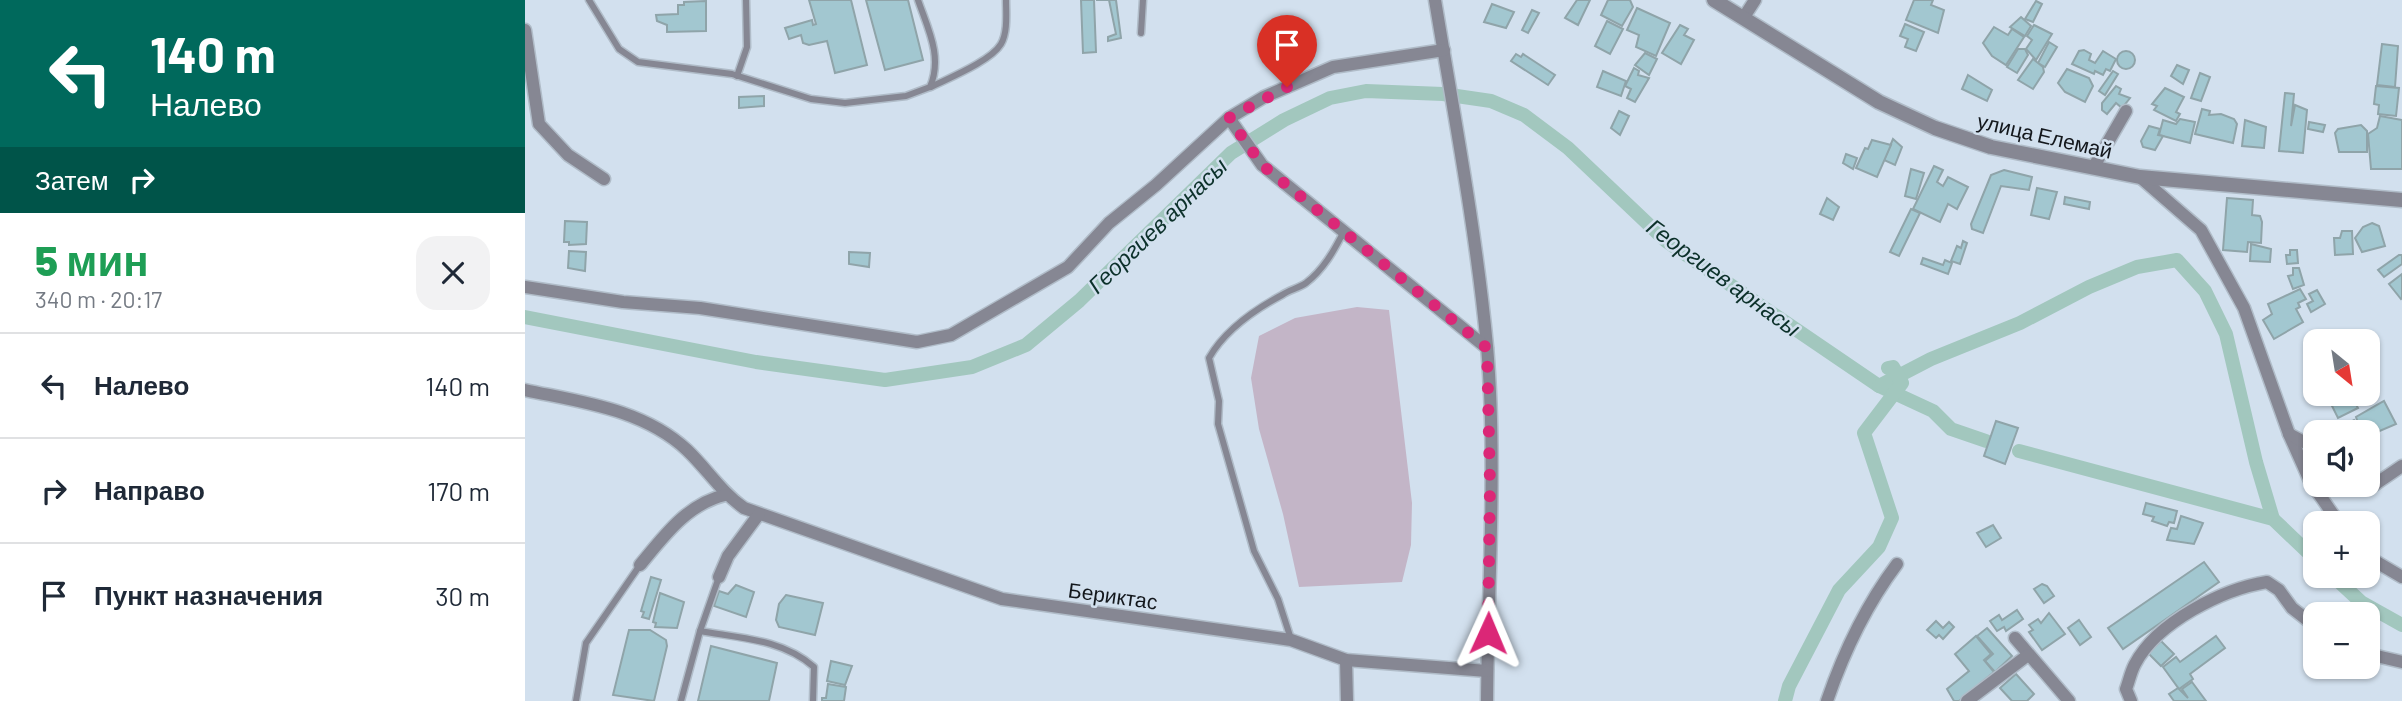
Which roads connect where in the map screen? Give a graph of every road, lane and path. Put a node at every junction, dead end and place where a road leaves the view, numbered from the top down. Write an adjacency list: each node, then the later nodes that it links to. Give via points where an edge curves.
1 (589, 0): 13 (lane, via 619,49 638,62)
2 (746, 0): 13 (lane, via 747,47)
3 (918, 0): 14 (lane, via 934,47 937,70)
4 (1006, 0): 14 (lane, via 1001,44 989,56)
5 (1143, 0): 11 (lane)
6 (1435, 0): 12 (street)
7 (1714, 0): 9 (street, улица Елемай)
8 (1755, 0): 9 (street)
9 (1744, 17): 18 (street, улица Елемай, via 1879,102 1935,128 1991,147)
10 (525, 30): 17 (street)
11 (1141, 33)
12 (1444, 50): 16 (street, via 1333,67 1264,97); 24 (street)
13 (737, 76): 14 (lane, via 811,99 845,103 906,96)
14 (930, 87)
15 (2126, 111): 18 (street)
16 (1230, 120): 22 (street, via 1262,165); 23 (street, via 1109,223 1067,267 951,335 917,342 700,308)
17 (532, 124): 20 (street)
18 (2093, 168): 19 (street, улица Елемай)
19 (2140, 177): 21 (street, улица Елемай); 26 (street, via 2201,230 2244,308)
20 (604, 179)
21 (2402, 200)
22 (1344, 232): 24 (street); 41 (lane, via 1329,258 1304,285 1241,322 1219,341 1209,358 1219,401 1218,424 1247,525)
23 (525, 287)
24 (1487, 348): 46 (street)
25 (525, 390): 30 (street, Бериктас, via 641,419 688,451)
26 (2289, 434): 27 (street); 31 (street, via 2310,481)
27 (2303, 442)
28 (2402, 466): 29 (street)
29 (2380, 481)
30 (725, 495): 32 (street, Бериктас); 35 (street, via 707,499 673,525)
31 (2331, 511)
32 (759, 514): 36 (street, via 728,556); 41 (street, Бериктас, via 1002,599)
33 (1897, 564): 52 (street, via 1882,583 1836,673)
34 (2380, 564): 37 (street)
35 (640, 565): 47 (lane, via 586,643)
36 (719, 577): 39 (lane)
37 (2402, 577)
38 (2303, 617): 55 (street, via 2267,582 2209,600 2156,637 2136,662 2126,689)
39 (700, 631): 48 (lane); 49 (lane, via 778,644 804,657 814,667)
40 (2015, 638): 42 (street)
41 (1291, 640): 44 (street, Бериктас)
42 (2028, 655): 53 (street); 54 (street)
43 (2380, 657): 45 (street)
44 (1346, 660): 46 (street, Бериктас); 50 (street)
45 (2402, 662)
46 (1487, 671): 51 (street)
47 (576, 701)
48 (681, 701)
49 (813, 701)
50 (1347, 701)
51 (1487, 701)
52 (1827, 701)
53 (1967, 701)
54 (2069, 701)
55 (2131, 701)

